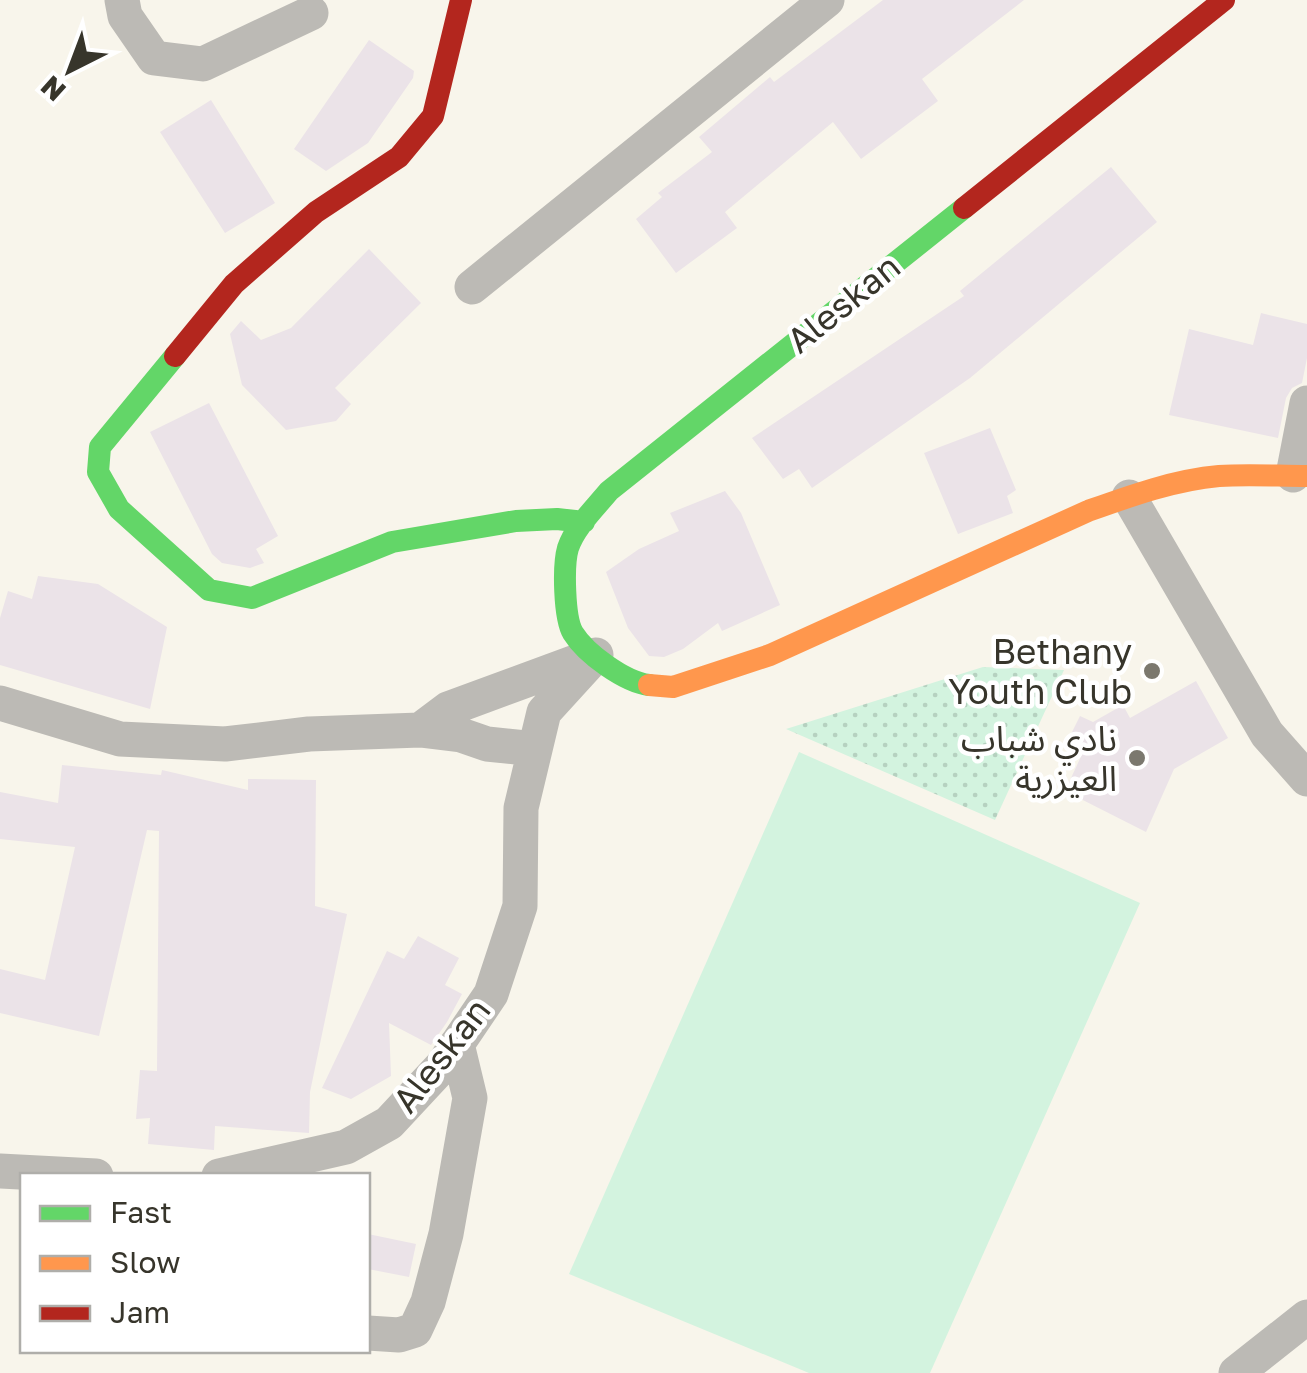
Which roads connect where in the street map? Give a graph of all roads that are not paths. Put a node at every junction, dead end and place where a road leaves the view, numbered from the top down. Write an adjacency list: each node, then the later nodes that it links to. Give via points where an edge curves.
1 (122, 0): 5 (street, via 125,16 154,58 203,64)
2 (461, 0): 10 (street, via 433,116 399,157 316,212 234,284 100,447 98,472 119,509 209,590 252,598 392,542 516,521)
3 (826, 0): 6 (street)
4 (1224, 0): 10 (street, Aleskan, via 609,491)
5 (310, 13)
6 (472, 287)
7 (1307, 403): 8 (street)
8 (1300, 476): 9 (street, Aleskan, via 1219,476)
9 (1130, 496): 11 (street, Aleskan, via 770,655 672,687 633,683); 15 (street, via 1267,734)
10 (584, 522): 11 (street, Aleskan, via 568,549 566,604 573,633)
11 (596, 655): 13 (street, via 448,709); 14 (street, Aleskan, via 544,712)
12 (0, 703): 13 (street, via 120,739 225,744)
13 (420, 730): 14 (street)
14 (535, 749): 16 (street, Aleskan, via 521,808 520,906 491,994)
15 (1307, 779)
16 (457, 1044): 19 (street, Aleskan, via 389,1123 346,1146); 21 (street, via 470,1098 428,1302 415,1330)
17 (0, 1171): 18 (street)
18 (38, 1173)
19 (232, 1173)
20 (1307, 1317): 22 (street)
21 (370, 1333)
22 (1236, 1373)

